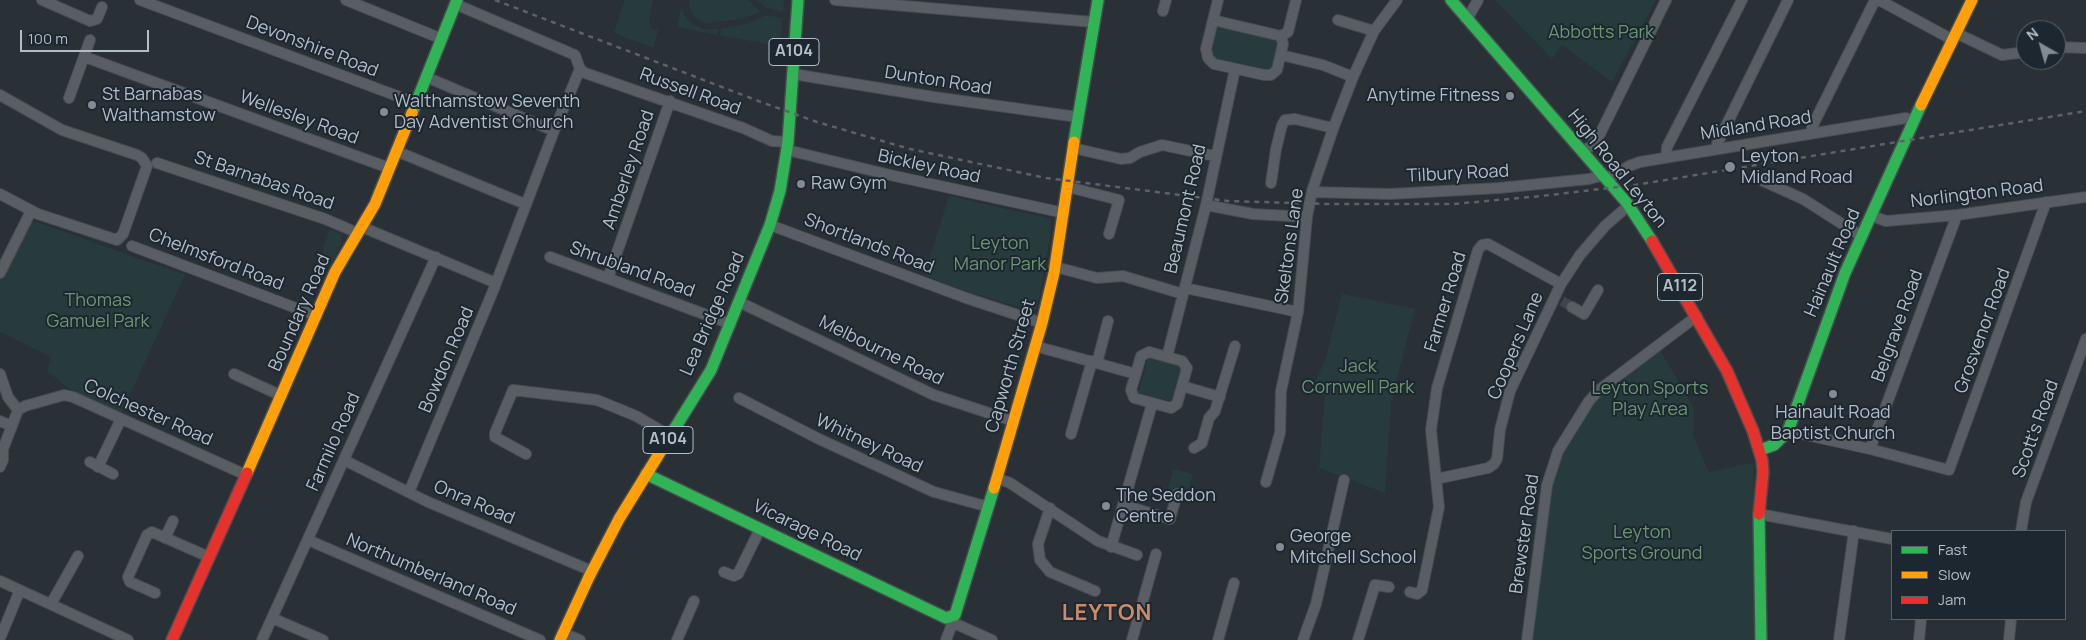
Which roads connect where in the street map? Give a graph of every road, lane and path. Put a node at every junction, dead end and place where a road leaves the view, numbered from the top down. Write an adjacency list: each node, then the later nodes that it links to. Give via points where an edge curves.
1 (42, 0): 19 (street, via 95,21)
2 (140, 0): 43 (street, Devonshire Road)
3 (346, 0): 29 (street)
4 (798, 0): 37 (street, Lea Bridge Road / A104)
5 (835, 0): 24 (street)
6 (1098, 0): 24 (street, Capworth Street)
7 (1166, 0): 20 (street)
8 (1218, 0): 22 (street)
9 (1296, 0): 26 (street, via 1288,32)
10 (1398, 0): 25 (street, Skeltons Lane)
11 (1452, 0): 21 (street, High Road Leyton / A112)
12 (1478, 0): 21 (street)
13 (1666, 0): 53 (street, via 1600,134 1592,146)
14 (1742, 0): 55 (street, via 1667,147)
15 (1788, 0): 51 (street)
16 (1878, 0): 27 (street); 48 (street, via 1812,127)
17 (1972, 0): 27 (street, Hainault Road)
18 (456, 2): 29 (street, Boundary Road); 35 (street, via 575,55)
19 (104, 3)
20 (1163, 11)
21 (1466, 18): 53 (street, High Road Leyton / A112)
22 (1213, 20): 26 (street); 36 (street, via 1206,49 1208,58 1214,64)
23 (1338, 20): 25 (street)
24 (1093, 22): 44 (street, Capworth Street)
25 (1374, 32): 39 (street, Skeltons Lane)
26 (1281, 36): 33 (street)
27 (1955, 36): 32 (street, via 2002,55); 45 (street, Hainault Road)
28 (90, 40): 34 (street)
29 (442, 40): 38 (street, Boundary Road)
30 (2066, 48): 31 (street)
31 (2086, 48)
32 (2016, 53)
33 (1281, 55): 36 (street, via 1277,70 1271,75); 39 (street, via 1323,65)
34 (85, 58): 41 (street); 57 (street, Wellesley Road)
35 (580, 69): 42 (street, Russell Road); 47 (street, Bowdon Road)
36 (1235, 69): 54 (street, Beaumont Road)
37 (793, 74): 44 (street, Dunton Road); 49 (street, Lea Bridge Road / A104)
38 (426, 77): 43 (street, Boundary Road); 47 (street)
39 (1353, 77): 46 (street, Skeltons Lane)
40 (0, 95): 69 (street, Chelmsford Road, via 62,130 137,155 146,164 120,239)
41 (69, 98)
42 (670, 101): 49 (street, Russell Road); 83 (street, Amberley Road)
43 (416, 103): 52 (street, Boundary Road)
44 (1078, 118): 50 (street, Capworth Street)
45 (1914, 120): 48 (street, Midland Road, via 1906,118); 72 (street, Hainault Road)
46 (1333, 128): 60 (street, via 1295,119 1285,120); 62 (street, Skeltons Lane)
47 (554, 131): 66 (street, Bowdon Road)
48 (1812, 133): 51 (street, Midland Road)
49 (788, 146): 70 (street, Bickley Road, via 864,169); 74 (street, Lea Bridge Road / A104)
50 (1073, 148): 54 (street, via 1120,159 1162,145); 61 (street, Capworth Street)
51 (1717, 149): 55 (street, Midland Road)
52 (396, 151): 57 (street, Boundary Road); 66 (street)
53 (1583, 151): 58 (street, High Road Leyton / A112)
54 (1215, 156): 67 (street, Beaumont Road)
55 (1666, 157): 58 (street, Midland Road, via 1635,163)
56 (158, 163): 75 (street, St Barnabas Road)
57 (389, 168): 75 (street, Boundary Road, via 370,215)
58 (1606, 177): 62 (street, Tilbury Road, via 1499,188 1390,194); 68 (street, High Road Leyton / A112)
59 (1763, 181): 77 (street, via 1803,199)
60 (1271, 183)
61 (1068, 188): 70 (street, Capworth Street); 76 (street, via 1119,200)
62 (1312, 192): 73 (street, Skeltons Lane)
63 (0, 194): 69 (street, Chelmsford Road)
64 (2086, 197): 65 (street, Norlington Road)
65 (2046, 202): 71 (street, Norlington Road); 118 (street, Grosvenor Road, via 1949,470)
66 (525, 204): 84 (street, Bowdon Road)
67 (1206, 205): 73 (street, via 1253,214); 87 (street, Beaumont Road)
68 (1628, 206): 85 (street, Coopers Lane, via 1580,255); 92 (street, High Road Leyton / A112)
69 (30, 211): 82 (street)
70 (1064, 213): 81 (street, Capworth Street)
71 (1957, 215): 72 (street, Norlington Road, via 1886,221); 118 (street, Belgrave Road)
72 (1872, 216): 77 (street, Hainault Road)
73 (1307, 217): 90 (street, Skeltons Lane)
74 (770, 224): 88 (street, Lea Bridge Road / A104); 94 (street, Shortlands Road, via 966,298)
75 (360, 230): 79 (street, St Barnabas Road); 91 (street, Boundary Road, via 335,272)
76 (1109, 234)
77 (1861, 236): 114 (street, Hainault Road)
78 (132, 246): 91 (street, Chelmsford Road)
79 (436, 257): 84 (street, St Barnabas Road); 121 (street, Farmilo Road)
80 (550, 257): 83 (street, Shrubland Road)
81 (1056, 266): 87 (street, via 1097,278 1123,276); 94 (street, Capworth Street)
82 (0, 273)
83 (608, 278): 95 (street, Shrubland Road)
84 (496, 283): 130 (street, Bowdon Road)
85 (1561, 284): 127 (street, Coopers Lane, via 1558,299 1510,390 1497,459 1488,468); 127 (street, Farmer Road, via 1488,244 1478,250 1437,388 1431,430)
86 (1598, 290): 89 (street, via 1584,314)
87 (1184, 291): 90 (street); 99 (street, Beaumont Road)
88 (739, 302): 95 (street, Lea Bridge Road / A104); 112 (street, Melbourne Road, via 934,396)
89 (1572, 307)
90 (1298, 312): 129 (street, Skeltons Lane, via 1282,391 1280,433)
91 (317, 316): 105 (street, Boundary Road)
92 (1697, 316): 119 (street, High Road Leyton / A112, via 1727,372); 176 (street, Brewster Road, via 1599,390 1558,451 1546,485)
93 (1108, 321): 100 (street)
94 (1042, 323): 97 (street, Capworth Street)
95 (731, 324): 116 (street, Lea Bridge Road / A104, via 707,378)
96 (2086, 339): 138 (street, Scott's Road, via 2026,502)
97 (1035, 346): 100 (street); 112 (street, Capworth Street)
98 (1235, 346): 106 (street)
99 (1167, 357): 103 (street, via 1149,352 1141,356); 104 (street, via 1182,361 1187,368)
100 (1094, 362): 103 (street); 115 (street)
101 (0, 374): 109 (street, via 8,397)
102 (234, 374): 105 (street)
103 (1136, 374): 108 (street, via 1131,390 1134,398)
104 (1182, 386): 106 (street); 108 (street, via 1177,404 1170,408)
105 (282, 396): 125 (street, Boundary Road)
106 (1220, 397): 117 (street, via 1202,442)
107 (739, 398): 133 (street, Whitney Road, via 818,440 934,492)
108 (1152, 404): 132 (street)
109 (18, 410): 110 (street, Colchester Road, via 64,395); 113 (street)
110 (121, 419): 123 (street, via 94,464); 125 (street, Colchester Road)
111 (0, 421): 113 (street)
112 (1013, 421): 126 (street, Capworth Street)
113 (12, 426): 122 (street)
114 (1788, 431): 118 (street); 119 (street, via 1774,445)
115 (1071, 434)
116 (670, 436): 120 (street, via 636,416 597,400 513,390 495,437); 124 (street, Lea Bridge Road / A104)
117 (1194, 448)
118 (1870, 449)
119 (1760, 450): 135 (street, High Road Leyton / A112, via 1764,472)
120 (526, 454)
121 (344, 460): 130 (street, Onra Road); 142 (street, Farmilo Road)
122 (0, 467)
123 (113, 474)
124 (646, 474): 137 (street, Vicarage Road); 146 (street, Lea Bridge Road / A104)
125 (246, 475): 145 (street, Boundary Road)
126 (997, 478): 133 (street, Capworth Street); 134 (street)
127 (1436, 479): 153 (street, Farmer Road, via 1439,507 1422,590 1417,594)
128 (1344, 480): 174 (street, via 1316,604)
129 (1266, 482)
130 (409, 492): 146 (street, Onra Road)
131 (1177, 494): 132 (street, via 1170,519)
132 (1123, 505): 143 (street)
133 (989, 507): 160 (street, Capworth Street)
134 (1050, 508): 143 (street); 152 (street, via 1038,544 1040,560 1050,572)
135 (1759, 514): 139 (street); 177 (street, High Road Leyton / A112)
136 (173, 521): 140 (street)
137 (760, 529): 147 (street, via 738,574 734,576); 160 (street, Vicarage Road)
138 (2021, 530)
139 (1854, 531): 141 (street); 178 (street)
140 (165, 538): 145 (street); 154 (street, via 152,532 147,535 128,577 130,582)
141 (1891, 539)
142 (308, 540): 157 (street, Farmilo Road); 167 (street, Northumberland Road)
143 (1111, 547): 172 (street, via 1148,557)
144 (78, 556): 156 (street)
145 (209, 557): 164 (street, Boundary Road)
146 (592, 571): 162 (street, Lea Bridge Road / A104)
147 (724, 572)
148 (0, 580): 151 (street)
149 (1234, 582): 173 (street)
150 (1389, 587): 175 (street, via 1375,584)
151 (20, 590): 156 (street); 161 (street)
152 (1095, 591)
153 (1410, 592)
154 (155, 593)
155 (694, 601): 169 (street)
156 (51, 604): 163 (street)
157 (272, 618): 165 (street, Farmilo Road); 166 (street)
158 (1921, 620): 179 (street)
159 (2011, 620): 180 (street)
160 (953, 621): 170 (street, Capworth Street); 171 (street, Vicarage Road)
161 (0, 635)
162 (561, 636): 168 (street)
163 (127, 640)
164 (172, 640)
165 (262, 640)
166 (323, 640)
167 (540, 640)
168 (580, 640)
169 (677, 640)
170 (946, 640)
171 (992, 640)
172 (1132, 640)
173 (1218, 640)
174 (1303, 640)
175 (1358, 640)
176 (1527, 640)
177 (1761, 640)
178 (1839, 640)
179 (1919, 640)
180 (2009, 640)

